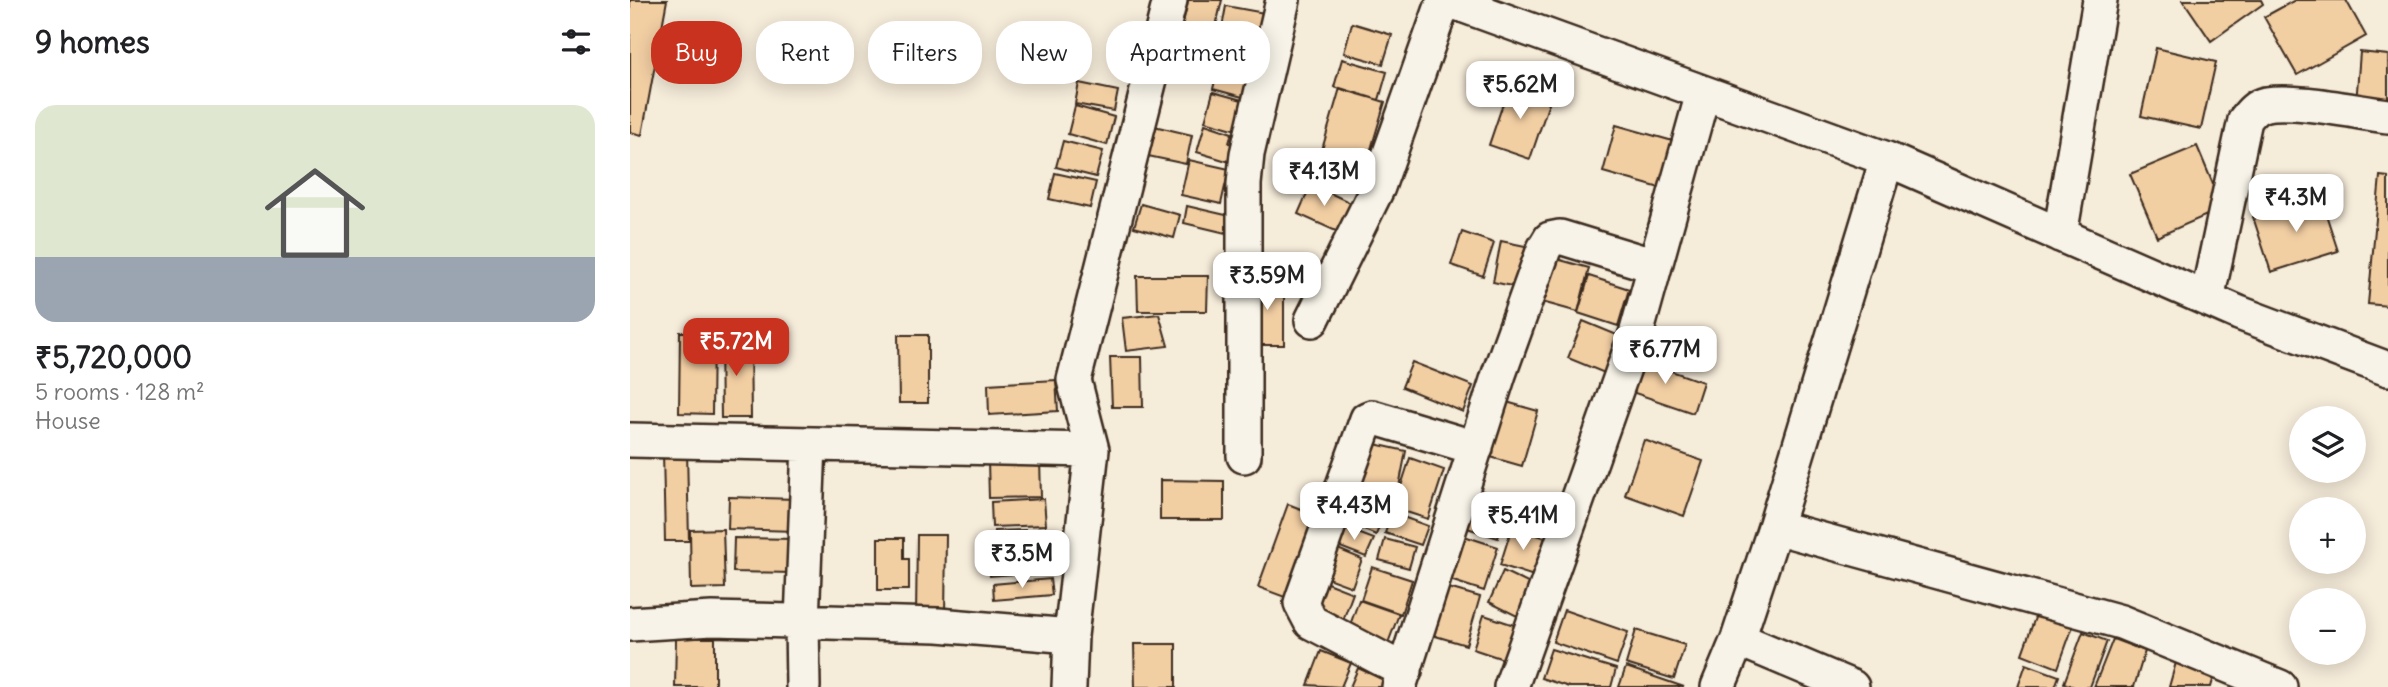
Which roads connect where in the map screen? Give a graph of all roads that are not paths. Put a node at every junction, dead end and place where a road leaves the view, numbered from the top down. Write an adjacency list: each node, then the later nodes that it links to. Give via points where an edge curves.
1 (1170, 0): 16 (street, via 1074,380)
2 (1283, 0): 17 (street, via 1244,184)
3 (1446, 0): 5 (street); 11 (street, via 1378,187)
4 (2100, 0): 8 (street)
5 (1703, 93): 7 (street); 9 (street)
6 (2388, 116): 10 (street, via 2283,104 2264,104 2252,110 2245,120)
7 (1886, 159): 8 (street); 18 (street)
8 (2060, 235): 10 (street)
9 (1655, 266): 15 (street, via 1560,237 1550,239); 26 (street, via 1637,331)
10 (2207, 299): 12 (street)
11 (1312, 320)
12 (2388, 369)
13 (630, 440): 14 (street)
14 (809, 443): 16 (street); 19 (street)
15 (1476, 448): 23 (street); 23 (street, via 1367,419 1301,603 1311,622)
16 (1092, 450): 21 (street)
17 (1244, 456)
18 (1775, 527): 22 (street); 29 (street, via 2121,622)
19 (802, 621): 20 (street, via 712,619); 21 (street, via 938,625); 24 (street)
20 (630, 624)
21 (1071, 636): 25 (street)
22 (1738, 639): 27 (street); 28 (street)
23 (1402, 679)
24 (803, 687)
25 (1069, 687)
26 (1511, 687)
27 (1718, 687)
28 (1852, 687)
29 (2280, 687)

